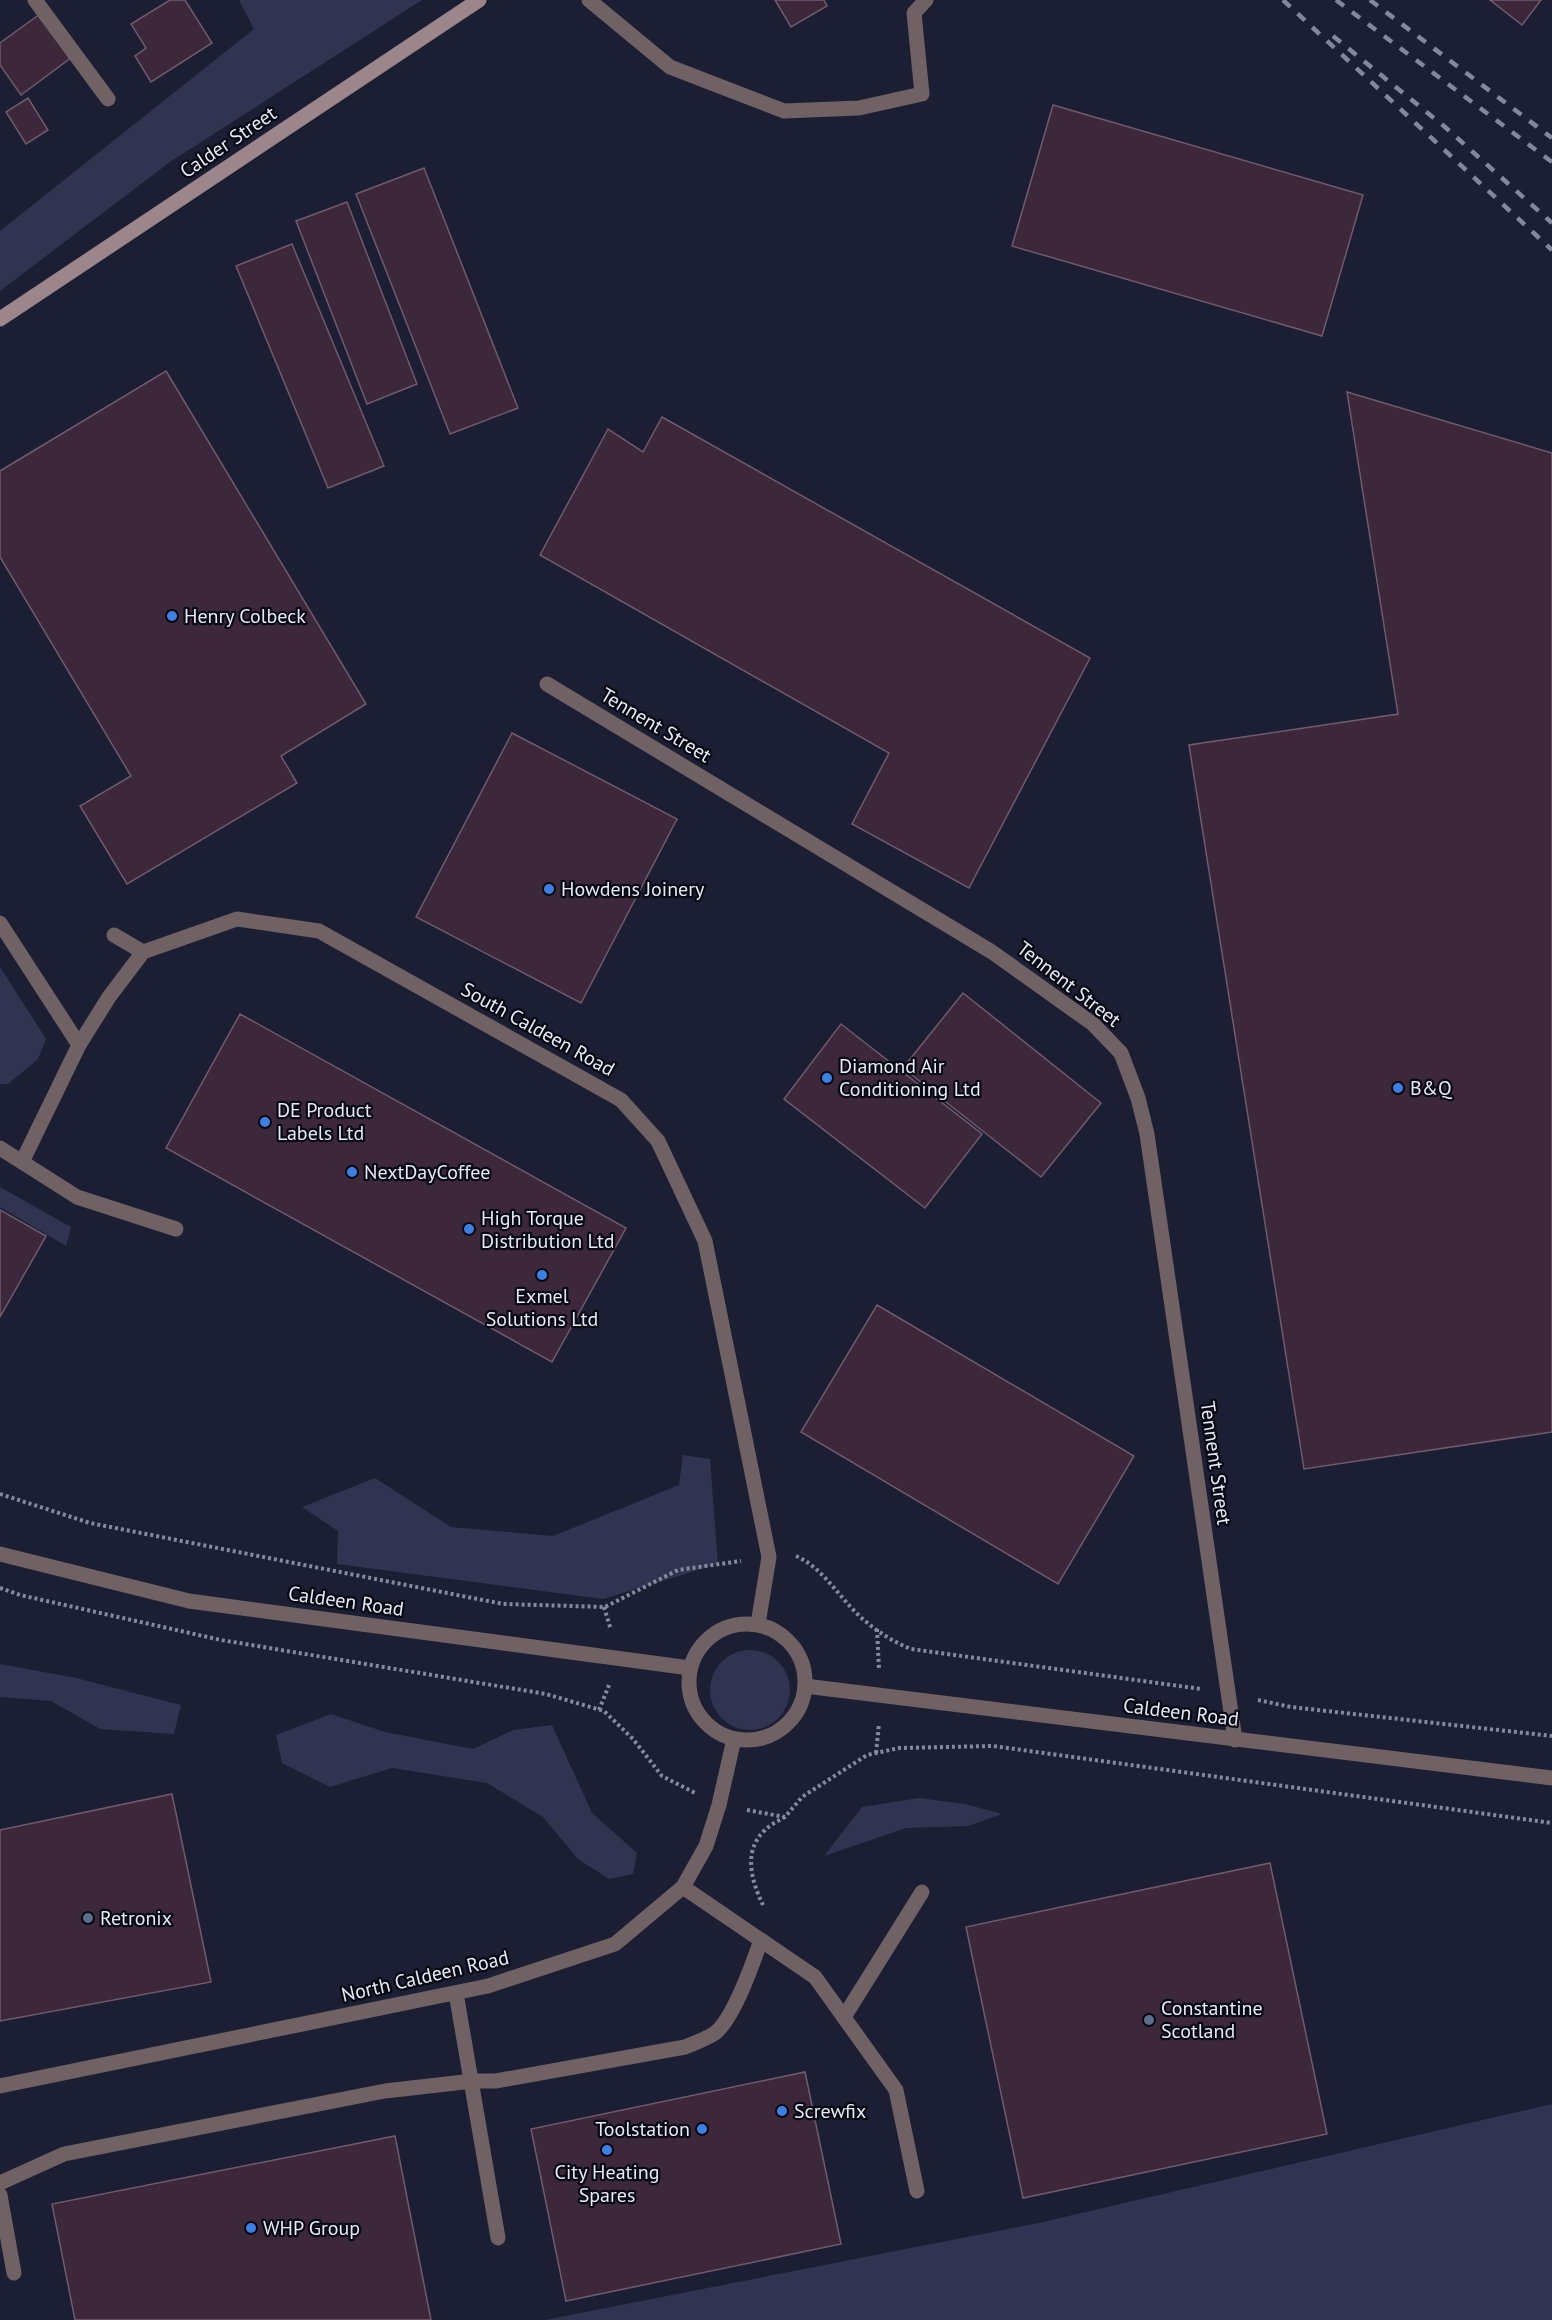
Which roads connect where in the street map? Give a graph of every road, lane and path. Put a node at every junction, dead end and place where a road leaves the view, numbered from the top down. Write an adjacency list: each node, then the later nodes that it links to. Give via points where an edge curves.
1 (35, 0): 5 (street)
2 (479, 0): 6 (main road, Calder Street)
3 (589, 0): 4 (street, via 670,67 784,111 859,108 922,94 914,13)
4 (926, 0)
5 (108, 99)
6 (0, 319)
7 (547, 684): 22 (street, Tennent Street, via 992,952 1093,1024 1121,1053 1147,1134)
8 (0, 923): 11 (street)
9 (114, 935): 10 (street)
10 (143, 952): 11 (street); 17 (street, South Caldeen Road, via 237,919 320,931 621,1100 658,1141 705,1241)
11 (79, 1045): 13 (street)
12 (0, 1148): 13 (street)
13 (22, 1162): 14 (street, via 77,1197)
14 (176, 1229)
15 (0, 1494): 17 (path, via 90,1523 503,1604 605,1607 678,1569)
16 (0, 1554): 20 (street, Caldeen Road, via 189,1600)
17 (769, 1557): 19 (street, South Caldeen Road); 22 (path, via 798,1555 864,1620 890,1641 911,1649)
18 (0, 1587): 27 (path, via 20,1596 221,1640 546,1694 604,1711 662,1776)
19 (758, 1624): 20 (street, via 724,1629 707,1639); 21 (street, via 777,1632 792,1645 800,1658)
20 (690, 1668): 24 (street, via 689,1690 702,1720)
21 (805, 1686): 24 (street, via 793,1719 777,1732 754,1740); 25 (street, Caldeen Road)
22 (1228, 1693): 23 (path, via 1291,1707); 25 (street, Tennent Street)
23 (1552, 1736)
24 (734, 1739): 27 (street, North Caldeen Road)
25 (1235, 1740): 26 (street, Caldeen Road)
26 (1552, 1778)
27 (719, 1805): 28 (path); 30 (street, North Caldeen Road, via 706,1845)
28 (785, 1817): 29 (path, via 802,1797 867,1755 899,1748 993,1746); 32 (path, via 763,1831 751,1851 752,1881)
29 (1552, 1824)
30 (683, 1887): 33 (street); 34 (street, North Caldeen Road, via 615,1944)
31 (922, 1892): 35 (street)
32 (765, 1911)
33 (761, 1940): 35 (street, via 815,1977); 36 (street, via 724,2024 706,2038 685,2047 496,2081)
34 (456, 1993): 36 (street); 37 (street, North Caldeen Road)
35 (844, 2017): 39 (street, via 896,2090)
36 (472, 2081): 38 (street, via 385,2091 64,2154); 41 (street)
37 (0, 2086)
38 (0, 2183)
39 (917, 2191)
40 (0, 2195): 42 (street)
41 (498, 2238)
42 (14, 2273)

